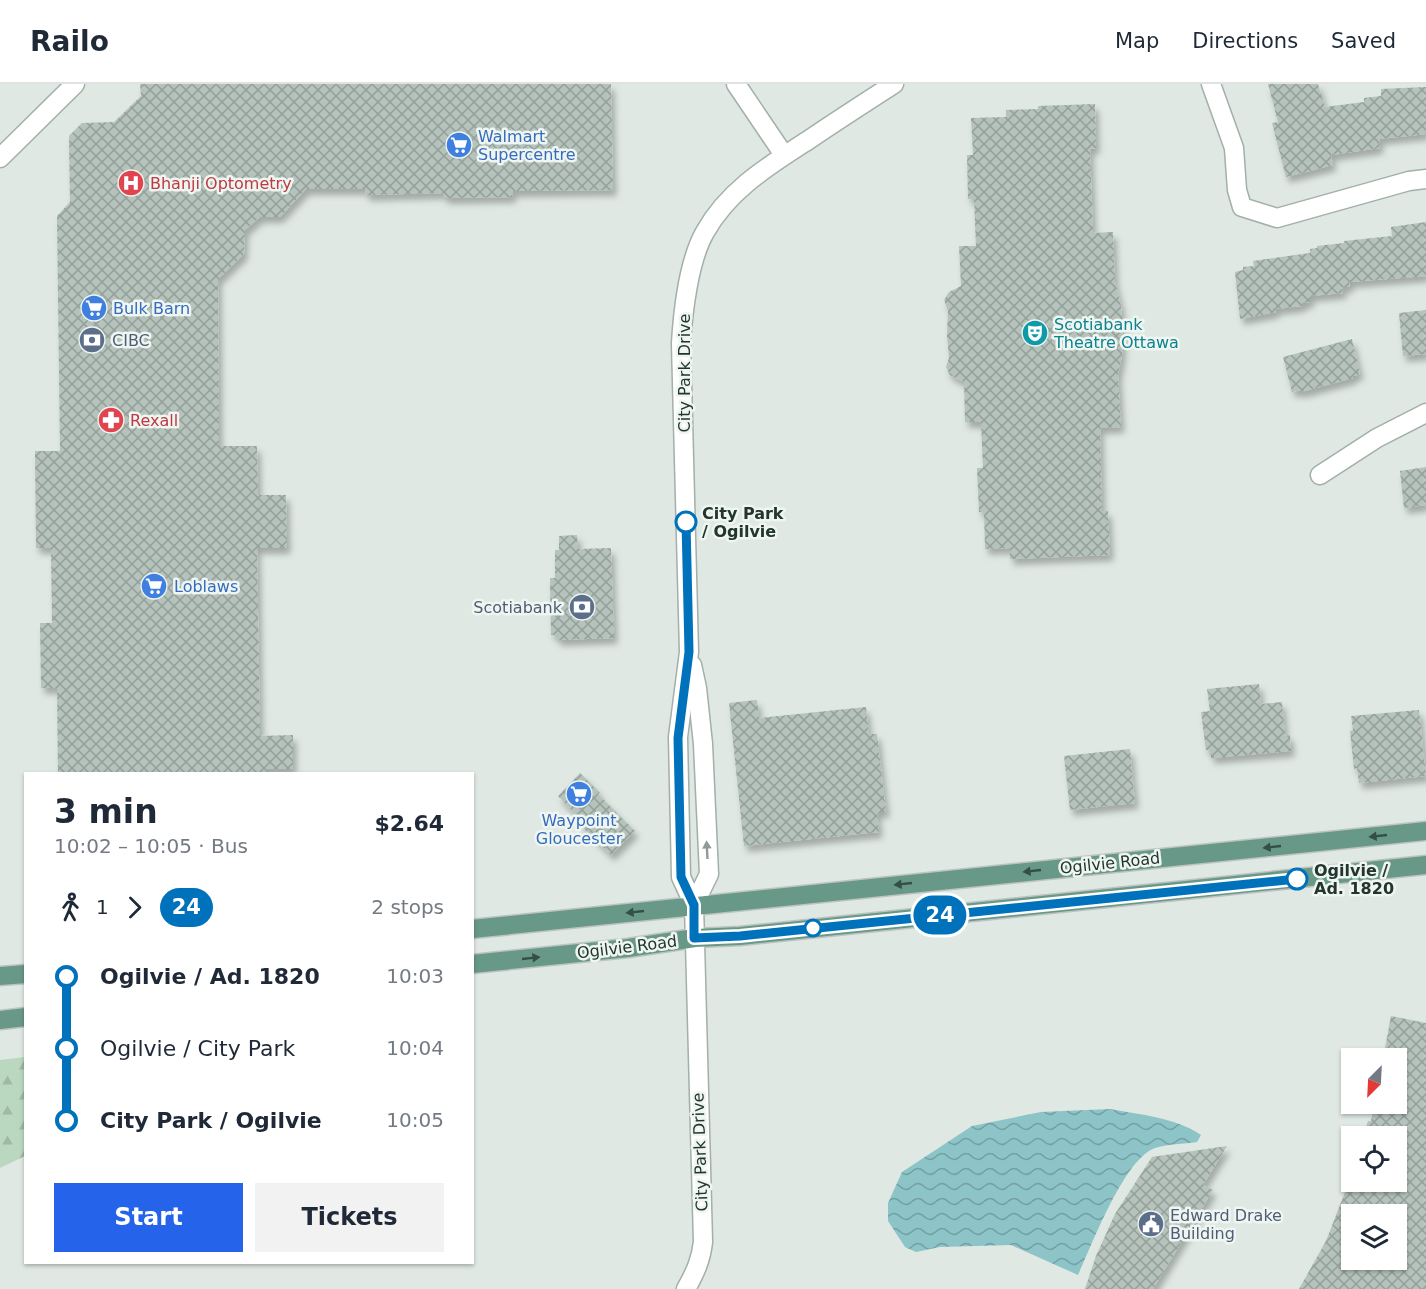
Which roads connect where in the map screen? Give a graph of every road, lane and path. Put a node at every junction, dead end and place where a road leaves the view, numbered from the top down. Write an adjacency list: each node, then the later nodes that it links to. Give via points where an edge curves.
1 (75, 84): 6 (street)
2 (736, 84): 5 (street)
3 (894, 84): 5 (street, City Park Drive)
4 (1211, 84): 7 (street, via 1234,148 1242,207 1277,218)
5 (784, 155): 10 (street, City Park Drive, via 721,207 704,234 683,310)
6 (0, 158)
7 (1426, 179)
8 (1426, 413): 9 (street, via 1377,438)
9 (1320, 475)
10 (689, 652): 13 (street, City Park Drive, via 678,738 681,877); 13 (street, City Park Drive, one-way to 10, via 709,874 703,744)
11 (1426, 831): 13 (main road, Ogilvie Road, one-way to 13)
12 (1426, 865): 15 (main road, Ogilvie Road)
13 (694, 905): 14 (main road, Ogilvie Road, one-way to 14); 15 (street, City Park Drive)
14 (474, 929)
15 (694, 938): 16 (main road, Ogilvie Road, one-way to 15); 21 (street, City Park Drive, via 703,1242 702,1257)
16 (474, 964)
17 (24, 974): 18 (main road)
18 (0, 976)
19 (24, 1017): 20 (main road)
20 (0, 1020)
21 (686, 1289)

